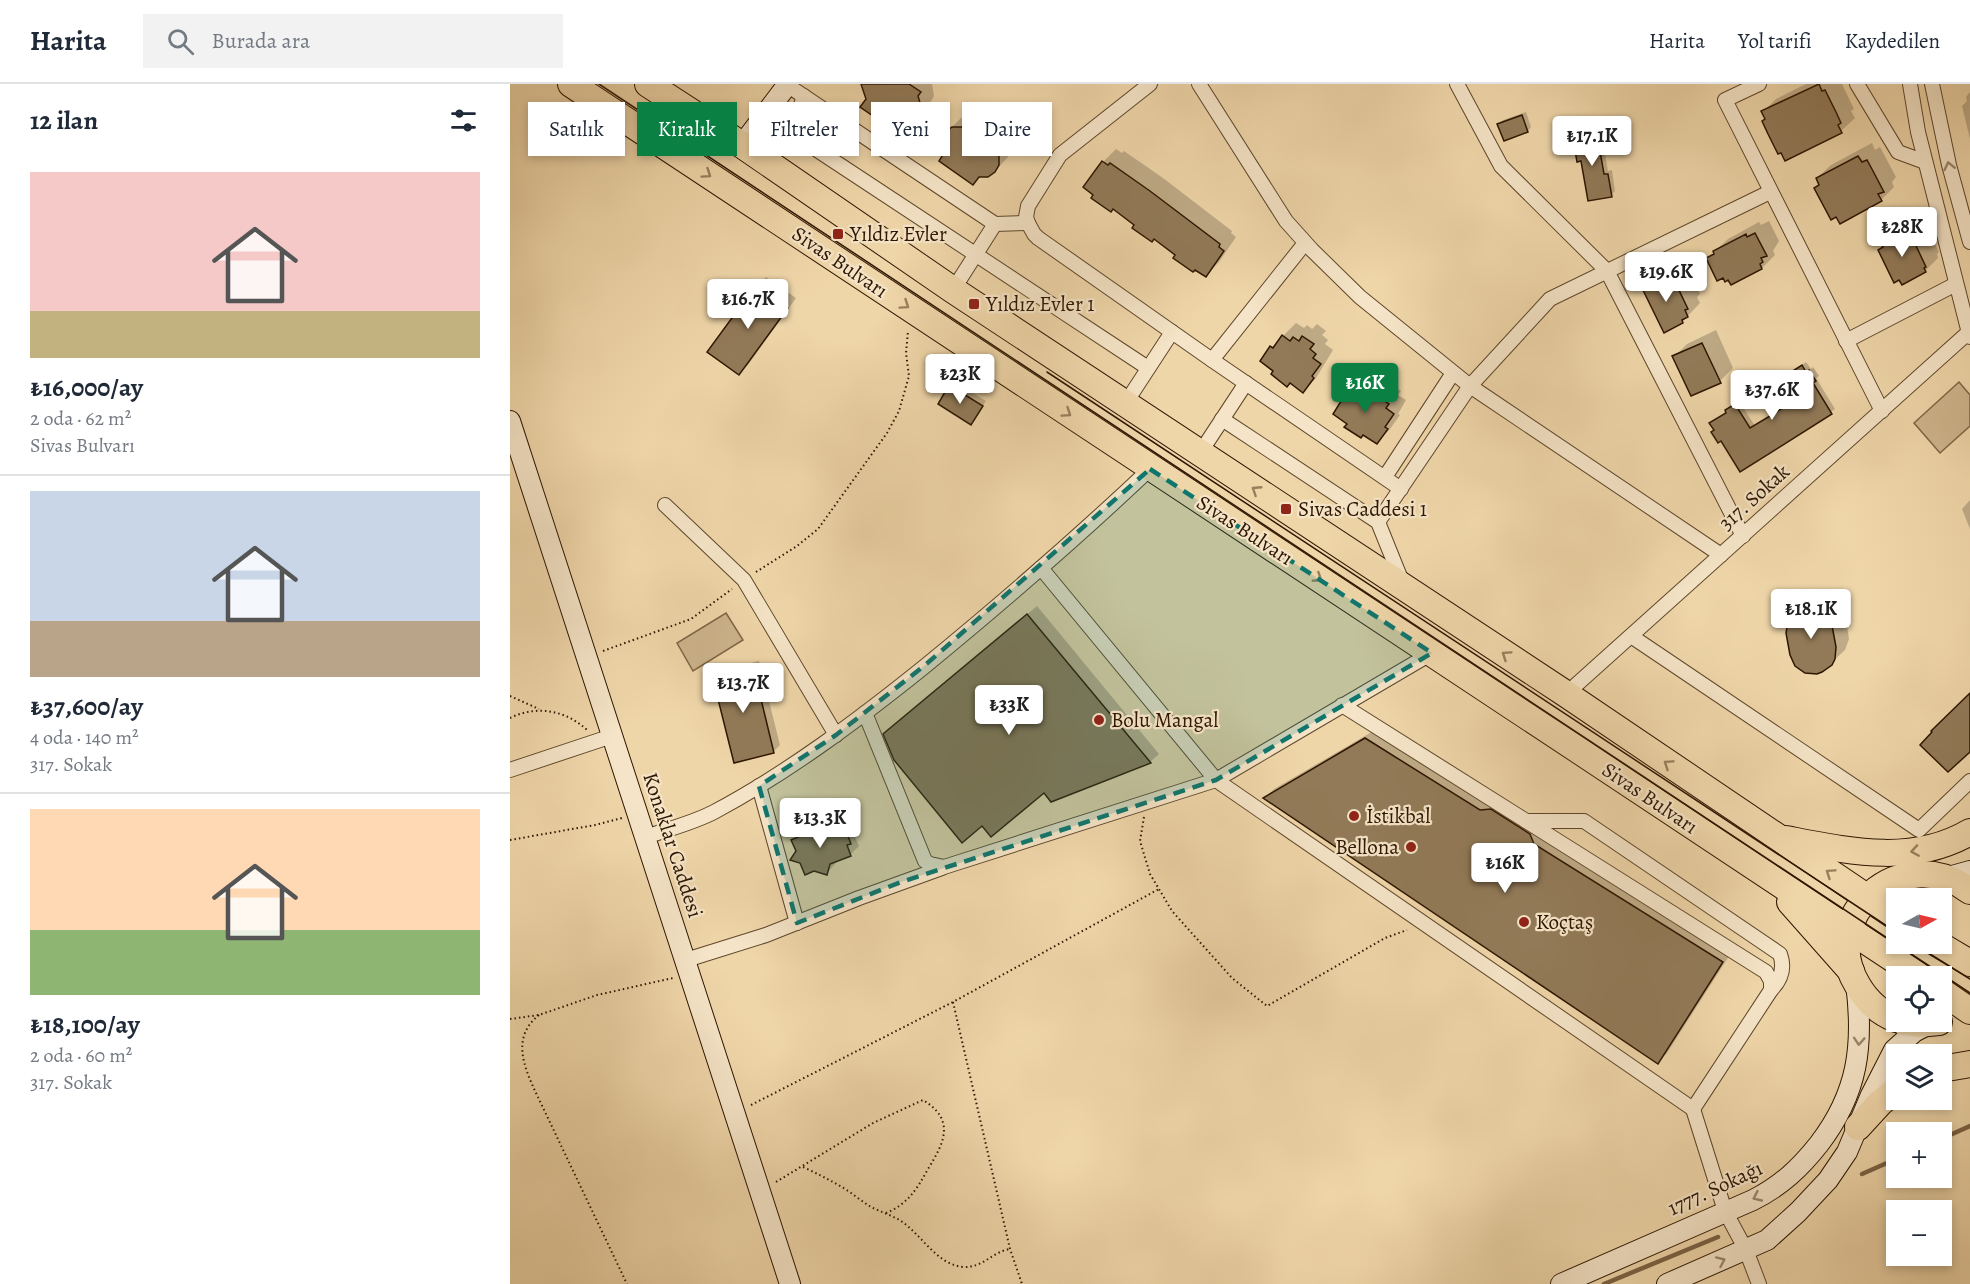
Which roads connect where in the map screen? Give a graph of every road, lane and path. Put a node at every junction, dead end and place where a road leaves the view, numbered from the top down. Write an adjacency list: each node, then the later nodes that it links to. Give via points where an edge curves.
1 (571, 84): 23 (highway, Sivas Bulvarı, one-way to 23)
2 (648, 84): 12 (highway, Sivas Bulvarı)
3 (787, 84): 11 (street); 12 (street)
4 (1150, 84): 15 (street, via 1060,155 1028,206)
5 (1199, 84): 18 (street, via 1286,221)
6 (1457, 84): 20 (street, via 1502,166)
7 (1759, 84): 14 (street, via 1725,100)
8 (1857, 84): 13 (street, via 1898,152)
9 (1910, 84): 13 (street)
10 (1932, 84): 17 (street, one-way to 10, via 1948,165)
11 (804, 96): 16 (street); 19 (street, via 798,115 802,140)
12 (742, 145): 22 (highway, Sivas Bulvarı)
13 (1925, 162): 21 (street)
14 (1770, 192): 20 (street); 26 (street)
15 (1028, 223): 16 (street); 24 (street, via 1038,238)
16 (995, 224): 19 (street)
17 (1970, 242)
18 (1305, 243): 27 (street); 29 (street, via 1360,297)
19 (976, 255): 22 (street); 28 (street)
20 (1607, 271): 31 (street, via 1550,299); 42 (street)
21 (1956, 284): 25 (street); 26 (street)
22 (953, 290): 32 (highway, Sivas Bulvarı)
23 (915, 312): 37 (highway, Sivas Bulvarı, one-way to 37); 45 (path, via 906,341 906,387 887,433 818,529)
24 (1172, 332): 27 (street); 28 (street)
25 (1969, 333): 33 (street, 317. Sokak)
26 (1846, 341): 33 (street)
27 (1212, 360): 30 (street)
28 (1148, 368): 32 (street)
29 (1453, 373): 31 (street); 38 (street)
30 (1246, 383): 34 (street); 38 (street)
31 (1470, 386): 39 (street); 43 (street)
32 (1125, 404): 36 (highway, Sivas Bulvarı)
33 (1882, 411): 42 (street, 317. Sokak)
34 (1222, 419): 36 (street); 41 (street)
35 (510, 421): 49 (street, Konaklar Caddesi)
36 (1200, 453): 46 (highway, Sivas Bulvarı, one-way to 36)
37 (1150, 469): 44 (street); 48 (highway, Sivas Bulvarı, one-way to 48)
38 (1384, 477): 39 (street)
39 (1401, 489): 41 (street)
40 (665, 506): 45 (street)
41 (1378, 522): 46 (street)
42 (1743, 536): 43 (street, 317. Sokak)
43 (1721, 555): 47 (street, 317. Sokak)
44 (1041, 568): 54 (street); 59 (street)
45 (744, 580): 49 (path, via 691,619); 56 (street)
46 (1405, 588): 50 (highway, Sivas Bulvarı, one-way to 46)
47 (1631, 636): 50 (street, 317. Sokak); 60 (street, via 1919,830)
48 (1432, 653): 52 (street); 71 (highway, Sivas Bulvarı)
49 (587, 657): 57 (street, Konaklar Caddesi)
50 (1566, 694): 67 (highway, Sivas Bulvarı, one-way to 50)
51 (510, 696): 53 (path)
52 (1342, 705): 59 (street); 64 (street)
53 (541, 710): 55 (path); 57 (path, via 560,713)
54 (865, 713): 56 (street); 69 (street, via 925,861)
55 (510, 718)
56 (836, 735): 61 (street)
57 (605, 738): 58 (street); 63 (street, Konaklar Caddesi)
58 (510, 770)
59 (1216, 780): 62 (street); 78 (street)
60 (1970, 781)
61 (759, 786): 66 (street, via 712,813); 77 (street)
62 (1147, 803): 69 (street); 73 (path, via 1140,841)
63 (638, 813): 66 (street, Konaklar Caddesi); 68 (path)
64 (1526, 821): 85 (street, via 1766,972); 85 (street, via 1584,821 1780,954 1782,970)
65 (1970, 832): 67 (highway, one-way to 67, via 1936,847 1894,854 1852,852)
66 (646, 837): 82 (street, Konaklar Caddesi)
67 (1777, 837): 75 (highway, Sivas Bulvarı, one-way to 67)
68 (510, 840)
69 (944, 867): 77 (street)
70 (1970, 871): 72 (street)
71 (1768, 876): 79 (highway, Sivas Bulvarı); 84 (highway)
72 (1942, 877): 74 (highway); 75 (highway, via 1899,877)
73 (1159, 890): 78 (path, via 1172,911 1232,978 1266,1006 1385,938); 87 (path)
74 (1970, 891)
75 (1866, 898): 76 (highway, Sivas Bulvarı); 79 (highway)
76 (1886, 911)
77 (797, 923): 82 (street)
78 (1424, 924): 97 (street)
79 (1850, 931): 83 (highway, Sivas Bulvarı); 84 (highway, via 1848,958)
80 (1952, 952): 81 (highway)
81 (1970, 963)
82 (688, 966): 90 (path, via 658,983 597,995); 98 (street, Konaklar Caddesi)
83 (1904, 966)
84 (1853, 977): 89 (highway, via 1871,1004); 102 (street, 1777. Sokağı, one-way to 102, via 1860,1021 1858,1059 1836,1121 1794,1173 1767,1192)
85 (1771, 990): 97 (street)
86 (1952, 998): 88 (highway)
87 (953, 1002): 98 (path); 104 (path)
88 (1969, 1009): 91 (highway)
89 (1886, 1014)
90 (539, 1016): 92 (path); 106 (path, via 524,1033 525,1065)
91 (1952, 1017)
92 (510, 1019)
93 (1914, 1032): 99 (street, via 1894,1050)
94 (1970, 1064): 95 (highway)
95 (1952, 1067)
96 (1886, 1098): 99 (highway)
97 (1693, 1108): 102 (street)
98 (735, 1113): 101 (street, Konaklar Caddesi)
99 (1858, 1127): 105 (street, via 1838,1166 1814,1196 1767,1240)
100 (803, 1167): 101 (path); 103 (path); 103 (path, via 873,1123 923,1100 941,1118 942,1146 910,1198)
101 (760, 1191): 107 (street, Konaklar Caddesi)
102 (1725, 1211): 105 (street); 109 (street, 1777. Sokağı)
103 (886, 1213): 104 (path, via 911,1229 939,1257 955,1265 977,1266)
104 (1010, 1249): 108 (path)
105 (1746, 1250): 110 (street, one-way to 105); 111 (street)
106 (627, 1284)
107 (790, 1284)
108 (1022, 1284)
109 (1562, 1284)
110 (1667, 1284)
111 (1759, 1284)

